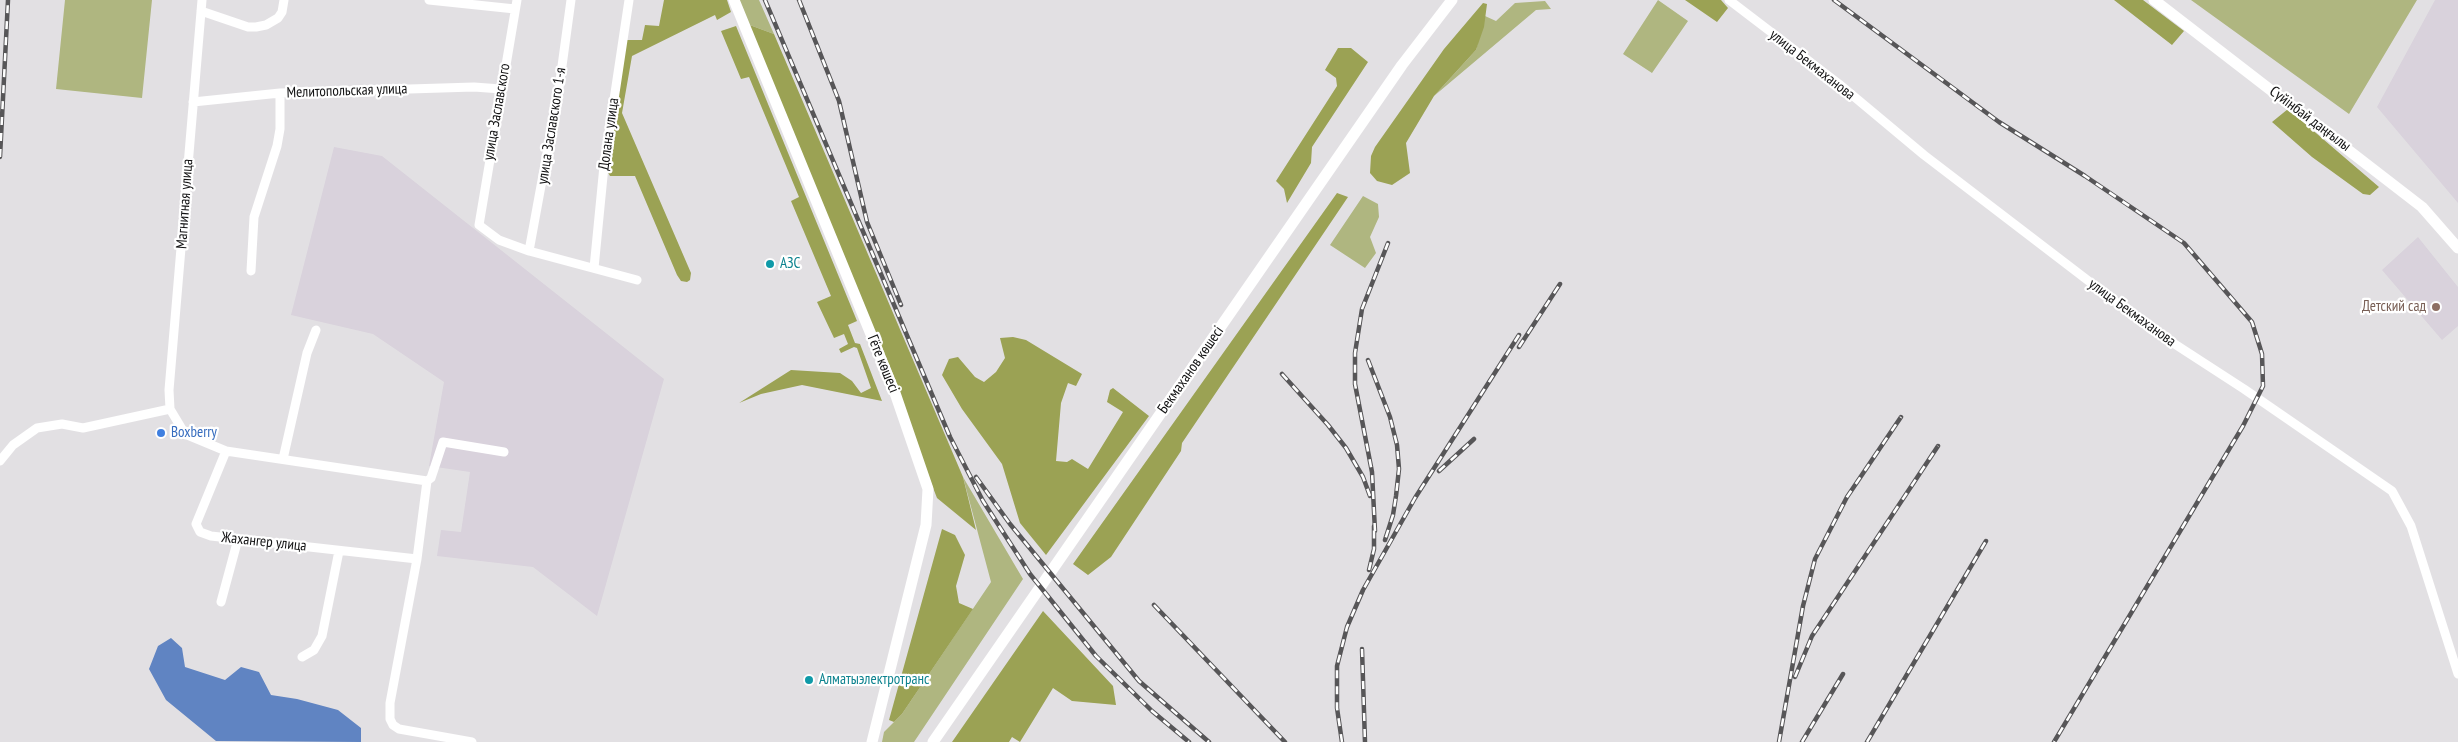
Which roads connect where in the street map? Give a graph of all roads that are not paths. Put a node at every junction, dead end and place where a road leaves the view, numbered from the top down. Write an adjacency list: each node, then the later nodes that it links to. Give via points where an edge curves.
1 (202, 0): 11 (street, Магнитная улица)
2 (284, 0): 11 (street, via 278,18 256,27)
3 (429, 0): 10 (street)
4 (571, 0): 16 (street, улица Заславского 1-я, via 559,88)
5 (629, 0): 17 (street, Долана улица, via 604,166)
6 (734, 0): 34 (main road, Гёте көшесі, via 895,393 928,489 926,525)
7 (1452, 0): 35 (main road, Бекмаханов көшесі, via 1402,65)
8 (1728, 0): 32 (street, улица Бекмаханова, via 2150,328 2392,491 2411,526)
9 (2154, 0): 15 (main road, Сүйінбай даңғылы, via 2407,194)
10 (516, 4): 12 (street, улица Заславского)
11 (201, 11): 14 (street, Магнитная улица)
12 (501, 89): 13 (street, Мелитопольская улица); 16 (street, улица Заславского, via 479,224 499,240)
13 (280, 92): 14 (street, Мелитопольская улица); 18 (street, via 280,129 254,217)
14 (193, 102): 21 (street, Магнитная улица)
15 (2458, 248)
16 (529, 251): 17 (street, via 565,263)
17 (594, 268): 19 (street)
18 (251, 272)
19 (636, 280)
20 (316, 330): 24 (street, via 307,353)
21 (170, 409): 22 (street, via 185,434); 25 (street, via 83,428 62,424 38,428 13,445)
22 (226, 450): 24 (street); 27 (street, Жахангер улица, via 196,524 200,532 211,536)
23 (504, 452): 26 (street, via 443,442 431,478)
24 (283, 459): 26 (street)
25 (0, 461)
26 (427, 481): 29 (street)
27 (238, 539): 28 (street, Жахангер улица); 30 (street)
28 (339, 551): 29 (street, Жахангер улица); 31 (street, via 322,636 314,650)
29 (417, 559): 33 (street, via 390,703 390,719 399,729)
30 (222, 602)
31 (302, 657)
32 (2458, 674)
33 (472, 742)
34 (872, 742)
35 (933, 742)

